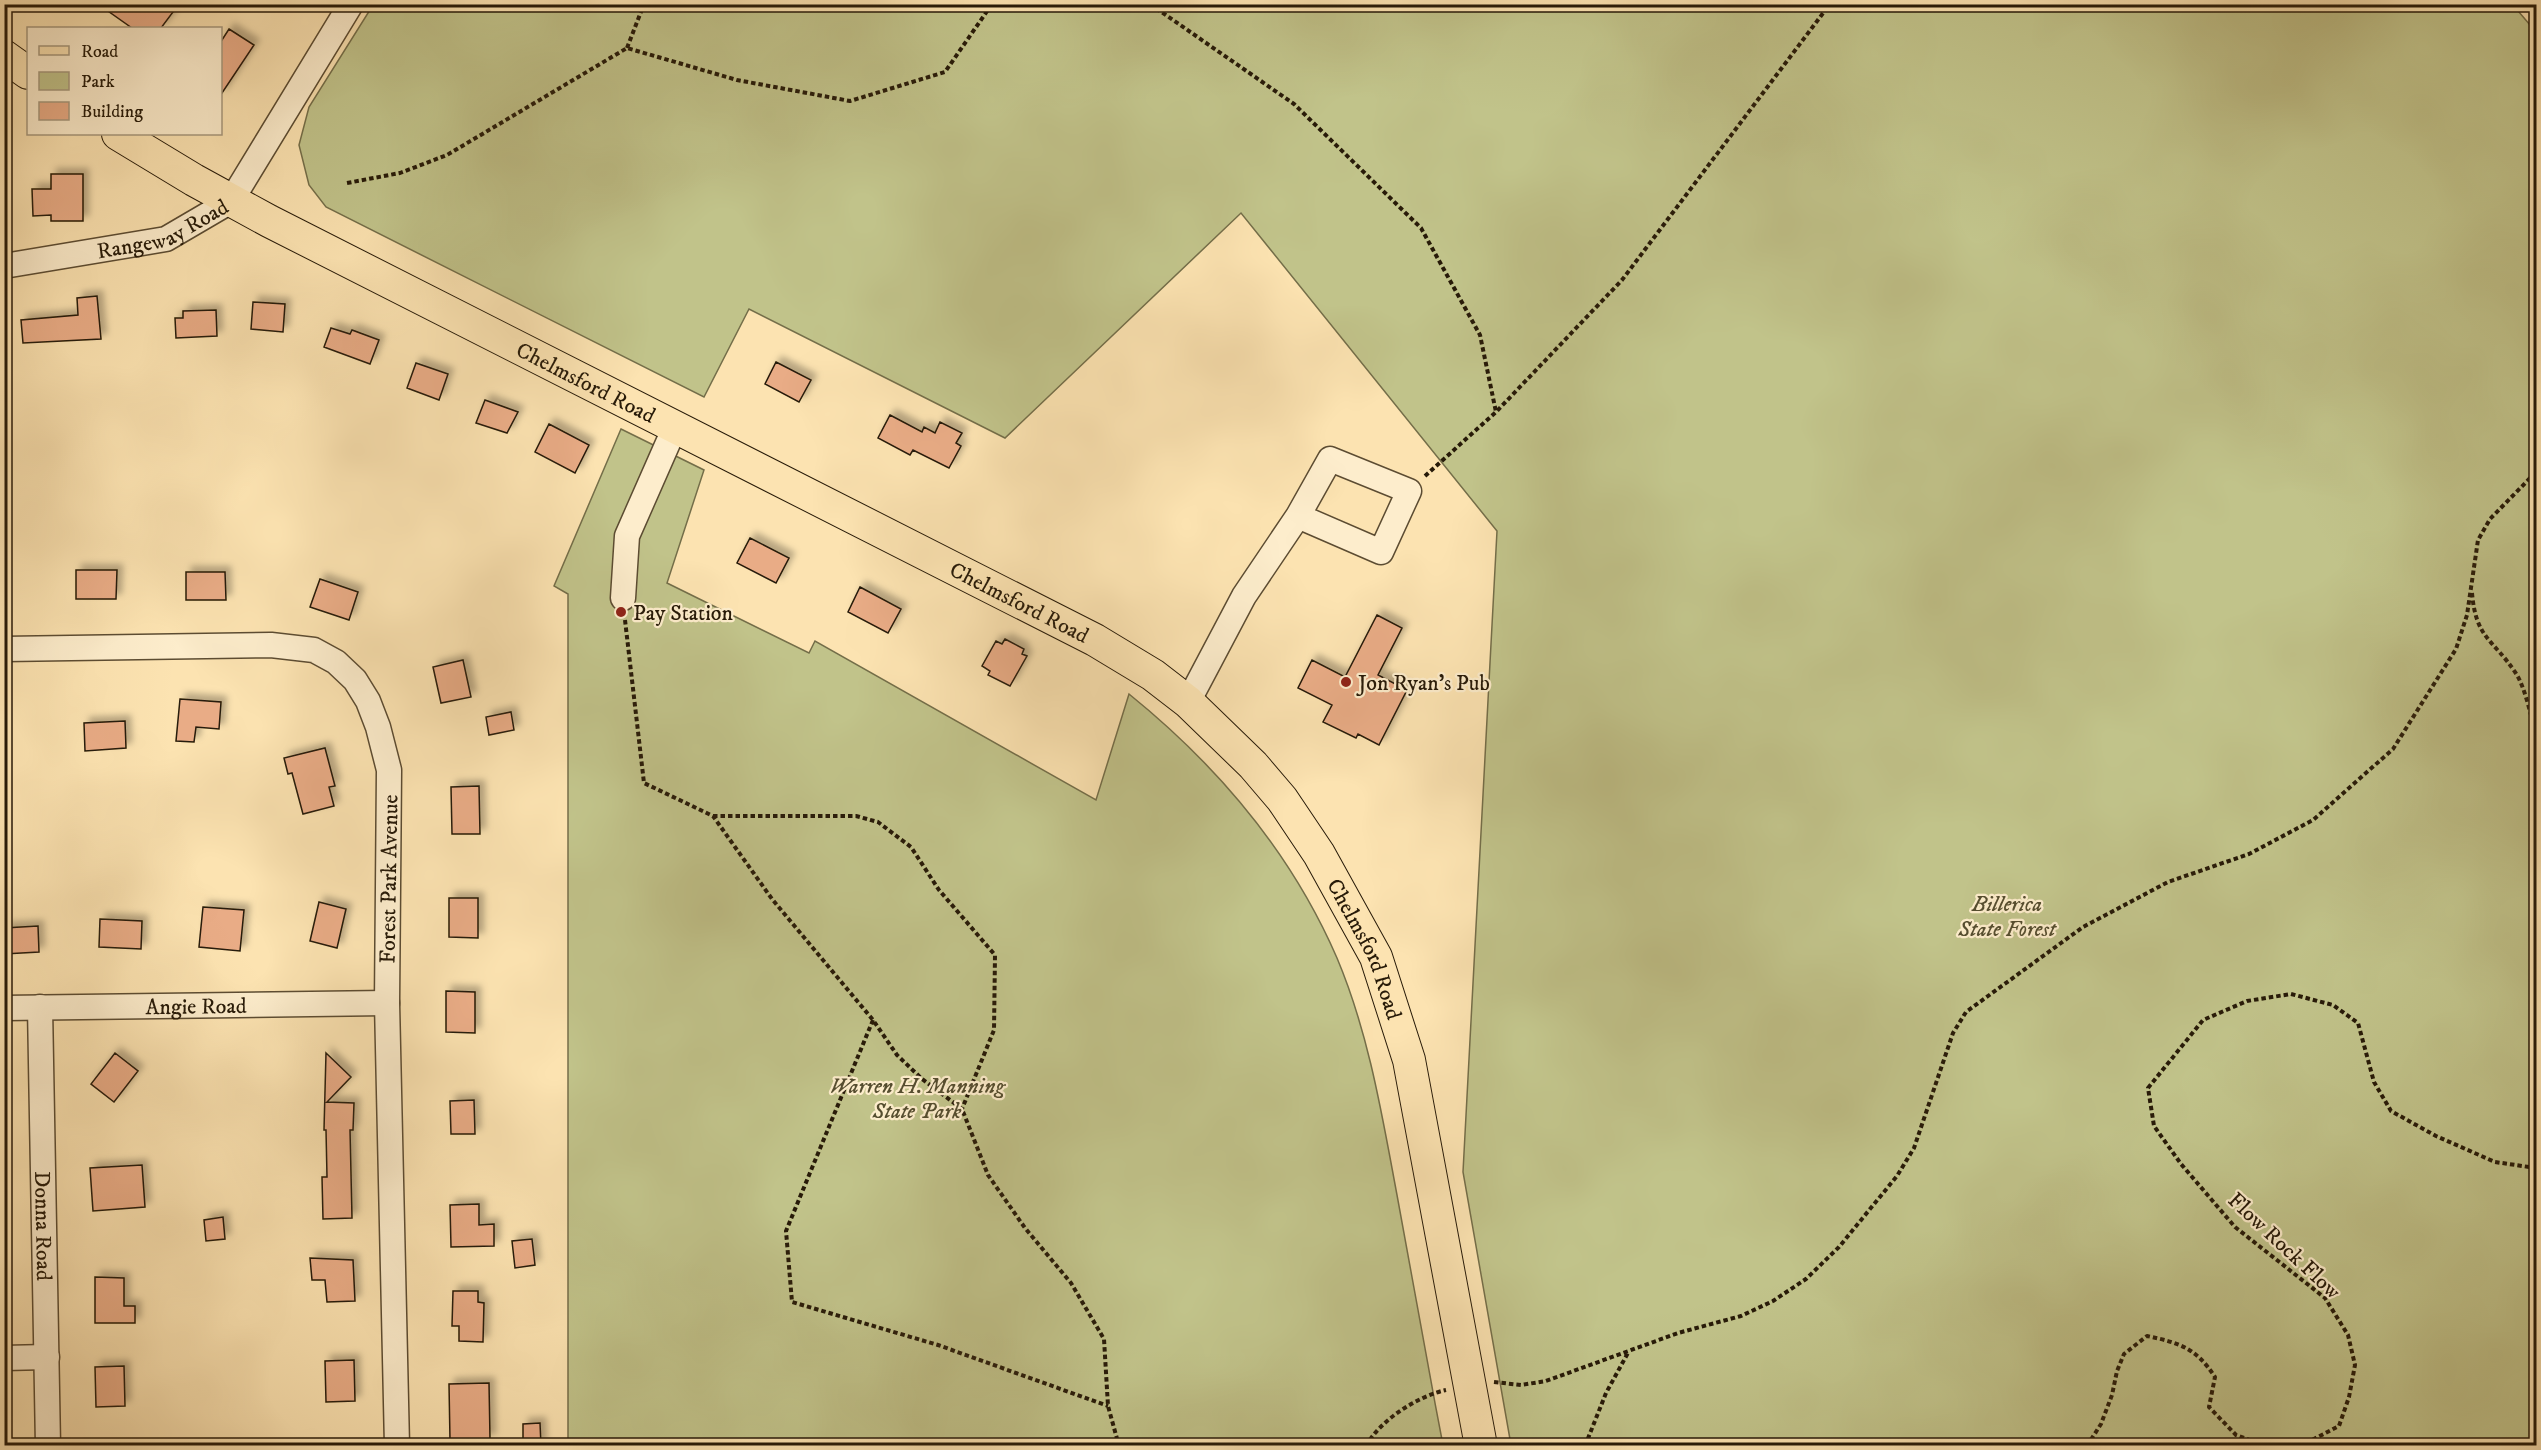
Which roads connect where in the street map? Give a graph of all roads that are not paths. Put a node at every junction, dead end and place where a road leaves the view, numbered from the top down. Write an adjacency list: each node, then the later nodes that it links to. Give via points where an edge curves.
1 (351, 4): 5 (street, Rangeway Road)
2 (4, 56): 3 (main road)
3 (27, 72)
4 (120, 135): 5 (main road, Chelmsford Road)
5 (231, 201): 6 (street, Rangeway Road, via 166,239); 7 (main road, Chelmsford Road)
6 (4, 266)
7 (675, 427): 9 (street, via 627,537); 11 (main road, Chelmsford Road, via 1095,640 1153,675)
8 (1298, 516): 8 (street, via 1330,459 1409,491 1381,552); 11 (street, via 1244,596)
9 (623, 598)
10 (4, 650): 12 (street, Forest Park Avenue, via 271,645 314,650 342,668 368,701 389,770)
11 (1188, 702): 19 (main road, Chelmsford Road, via 1282,799 1319,854 1376,957 1409,1060)
12 (387, 1003): 13 (street, Angie Road); 18 (street, Forest Park Avenue)
13 (40, 1007): 14 (street, Angie Road); 15 (street, Donna Road)
14 (4, 1008)
15 (47, 1357): 16 (street); 17 (street, Donna Road)
16 (4, 1358)
17 (48, 1446)
18 (397, 1446)
19 (1480, 1446)

